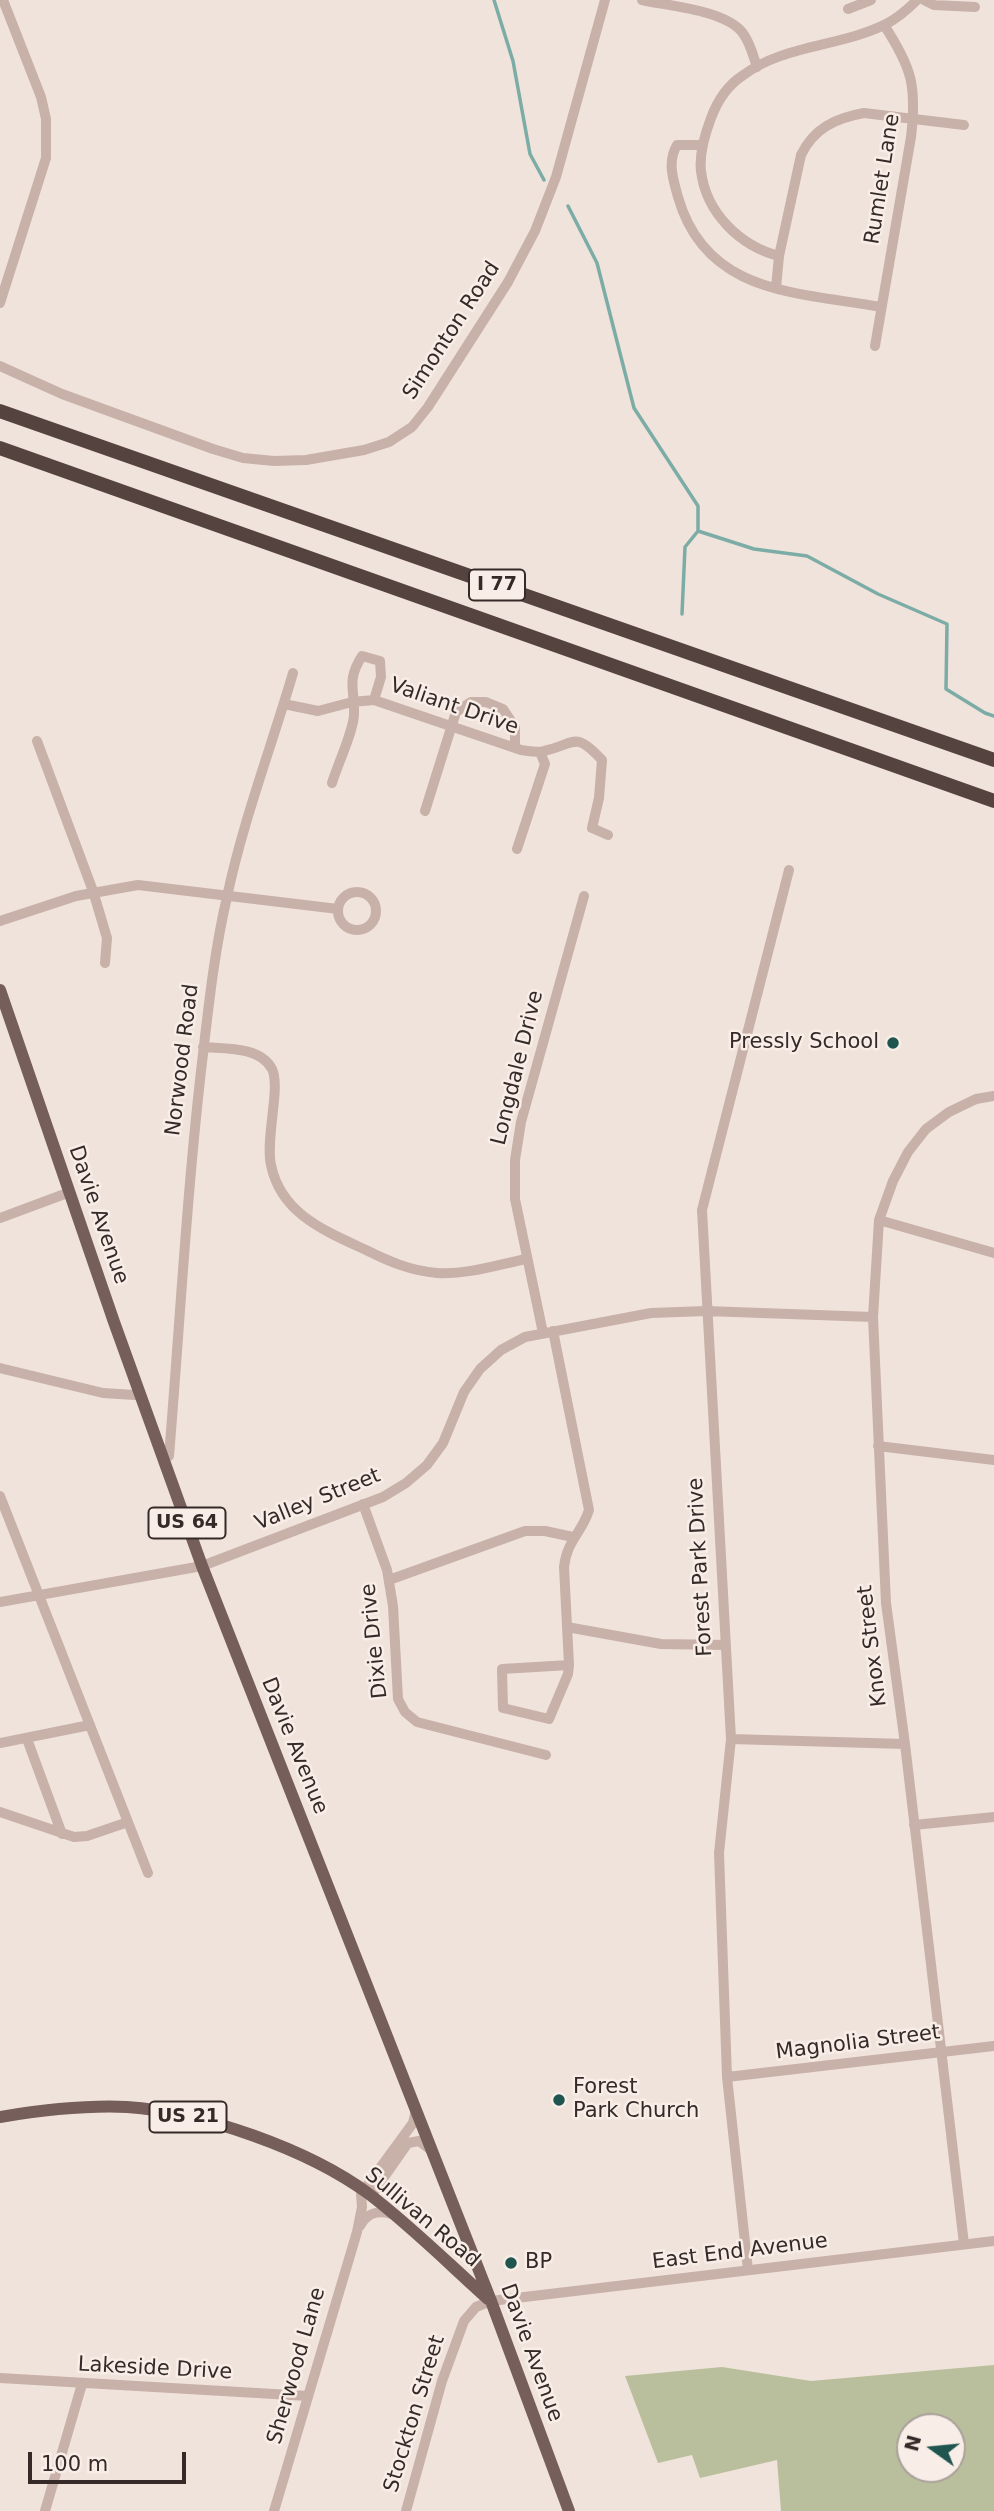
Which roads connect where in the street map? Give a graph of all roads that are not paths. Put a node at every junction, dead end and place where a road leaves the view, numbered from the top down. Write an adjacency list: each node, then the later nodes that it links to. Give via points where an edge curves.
1 (3, 0): 16 (street, via 41,97 46,158)
2 (605, 0): 19 (street, Simonton Road, via 556,177 535,231 428,407 412,427 390,442 306,460 243,457 62,394)
3 (642, 0): 10 (street, via 727,20 750,44)
4 (871, 0): 8 (street)
5 (917, 0): 9 (street)
6 (924, 0): 7 (street, via 934,5)
7 (975, 7)
8 (848, 9)
9 (884, 25): 10 (street); 11 (street, Rumlet Lane, via 909,68)
10 (757, 67): 13 (street, via 721,96)
11 (913, 119): 12 (street); 14 (street, via 864,113 833,121 813,135 801,155); 17 (street, Rumlet Lane)
12 (964, 125)
13 (703, 145): 14 (street, via 703,180 720,216 744,242); 15 (street, via 677,145 671,157 684,216 702,246 729,270 753,283)
14 (779, 256): 15 (street)
15 (776, 288): 17 (street)
16 (0, 303)
17 (881, 307): 18 (street, Rumlet Lane)
18 (874, 346)
19 (0, 366)
20 (0, 411): 30 (highway, I 77)
21 (0, 450): 32 (highway, I 77)
22 (293, 673): 25 (street, Norwood Road)
23 (374, 700): 24 (street, Valiant Drive); 24 (street, via 380,662 362,656 351,681); 26 (street, Valiant Drive)
24 (352, 702): 25 (street, Valiant Drive, via 318,711); 31 (street, via 354,716)
25 (284, 704): 38 (street, Norwood Road)
26 (452, 726): 28 (street, Valiant Drive); 28 (street, via 456,712 471,702 486,702 503,709 515,727); 33 (street)
27 (37, 741): 37 (street)
28 (515, 748): 29 (street, Valiant Drive)
29 (540, 752): 34 (street, Valiant Drive, via 568,741 582,742 602,761 592,828); 35 (street, via 545,764)
30 (994, 760)
31 (332, 783)
32 (991, 802)
33 (425, 811)
34 (608, 835)
35 (517, 849)
36 (789, 870): 52 (street, Forest Park Drive, via 702,1210)
37 (93, 891): 38 (street, via 138,886); 41 (street); 42 (street, via 107,938)
38 (227, 896): 40 (street); 45 (street, Norwood Road)
39 (584, 896): 51 (street, Longdale Drive, via 521,1122 515,1199)
40 (338, 909)
41 (0, 921)
42 (105, 963)
43 (0, 990): 44 (main road, Davie Avenue / US 64)
44 (2, 1005): 47 (main road, Davie Avenue / US 64)
45 (203, 1047): 51 (street, via 251,1053 272,1070 275,1081 268,1143 274,1180 285,1199 317,1228 393,1263 435,1273); 58 (street, Norwood Road, via 191,1147 169,1456)
46 (994, 1096): 49 (street, Knox Street, via 975,1099 926,1129 908,1152)
47 (69, 1192): 48 (street); 56 (main road, Davie Avenue / US 64)
48 (0, 1218)
49 (878, 1220): 50 (street); 53 (street, Knox Street)
50 (994, 1253)
51 (526, 1259): 54 (street, Longdale Drive)
52 (706, 1311): 53 (street, Valley Street); 54 (street, Valley Street, via 651,1313); 68 (street, Forest Park Drive)
53 (873, 1317): 57 (street, Knox Street)
54 (548, 1332): 61 (street, Valley Street, via 525,1337 501,1350 480,1369 427,1465 406,1483); 62 (street, Longdale Drive, via 589,1510)
55 (0, 1368): 56 (street, via 103,1393)
56 (139, 1393): 58 (main road, Davie Avenue / US 64)
57 (878, 1446): 59 (street); 74 (street, Knox Street, via 886,1603)
58 (164, 1458): 63 (main road, Davie Avenue / US 64)
59 (994, 1460)
60 (0, 1496): 65 (street)
61 (363, 1504): 63 (street, Valley Street); 64 (street, Dixie Drive)
62 (573, 1537): 64 (street, via 525,1531); 67 (street, Longdale Drive, via 564,1567)
63 (202, 1566): 65 (street, Valley Street); 85 (main road, Davie Avenue / US 64)
64 (389, 1580): 75 (street, Dixie Drive, via 398,1699 405,1712 417,1722)
65 (39, 1596): 66 (street, Valley Street); 70 (street)
66 (0, 1602)
67 (567, 1627): 68 (street, via 661,1644); 69 (street, Longdale Drive)
68 (725, 1645): 72 (street, Forest Park Drive)
69 (569, 1665): 69 (street, via 549,1719 503,1708 502,1669)
70 (90, 1725): 71 (street); 78 (street)
71 (27, 1739): 73 (street); 80 (street)
72 (731, 1739): 74 (street); 84 (street, Forest Park Drive, via 719,1853)
73 (0, 1743)
74 (905, 1744): 79 (street, Knox Street)
75 (546, 1755)
76 (0, 1812): 80 (street)
77 (994, 1817): 79 (street)
78 (128, 1822): 80 (street, via 87,1836); 81 (street)
79 (914, 1825): 83 (street, Knox Street)
80 (62, 1834)
81 (148, 1873)
82 (994, 2046): 83 (street, Magnolia Street)
83 (942, 2052): 84 (street, Magnolia Street); 92 (street, Knox Street)
84 (727, 2077): 93 (street, Forest Park Drive)
85 (416, 2107): 87 (main road, Davie Avenue / US 64); 88 (street, via 413,2123)
86 (0, 2117): 88 (main road, Sullivan Road / US 21, via 81,2107 173,2113 261,2138)
87 (433, 2152): 88 (street, Sherwood Lane, via 422,2142 408,2143); 94 (main road, Davie Avenue / US 64)
88 (367, 2193): 89 (main road, Sullivan Road / US 21); 90 (street, Sherwood Lane)
89 (391, 2214): 90 (street, via 370,2214); 94 (main road, Sullivan Road / US 21)
90 (357, 2232): 97 (street, Sherwood Lane)
91 (994, 2241): 92 (street, East End Avenue)
92 (964, 2244): 93 (street, East End Avenue)
93 (748, 2270): 94 (street, East End Avenue)
94 (491, 2301): 100 (street, Stockton Street, via 476,2307 464,2321 442,2381); 101 (main road, Davie Avenue / US 21)
95 (0, 2378): 96 (street, Lakeside Drive)
96 (82, 2384): 97 (street, Lakeside Drive); 98 (street)
97 (309, 2396): 99 (street, Sherwood Lane)
98 (45, 2511)
99 (274, 2511)
100 (406, 2511)
101 (569, 2511)

